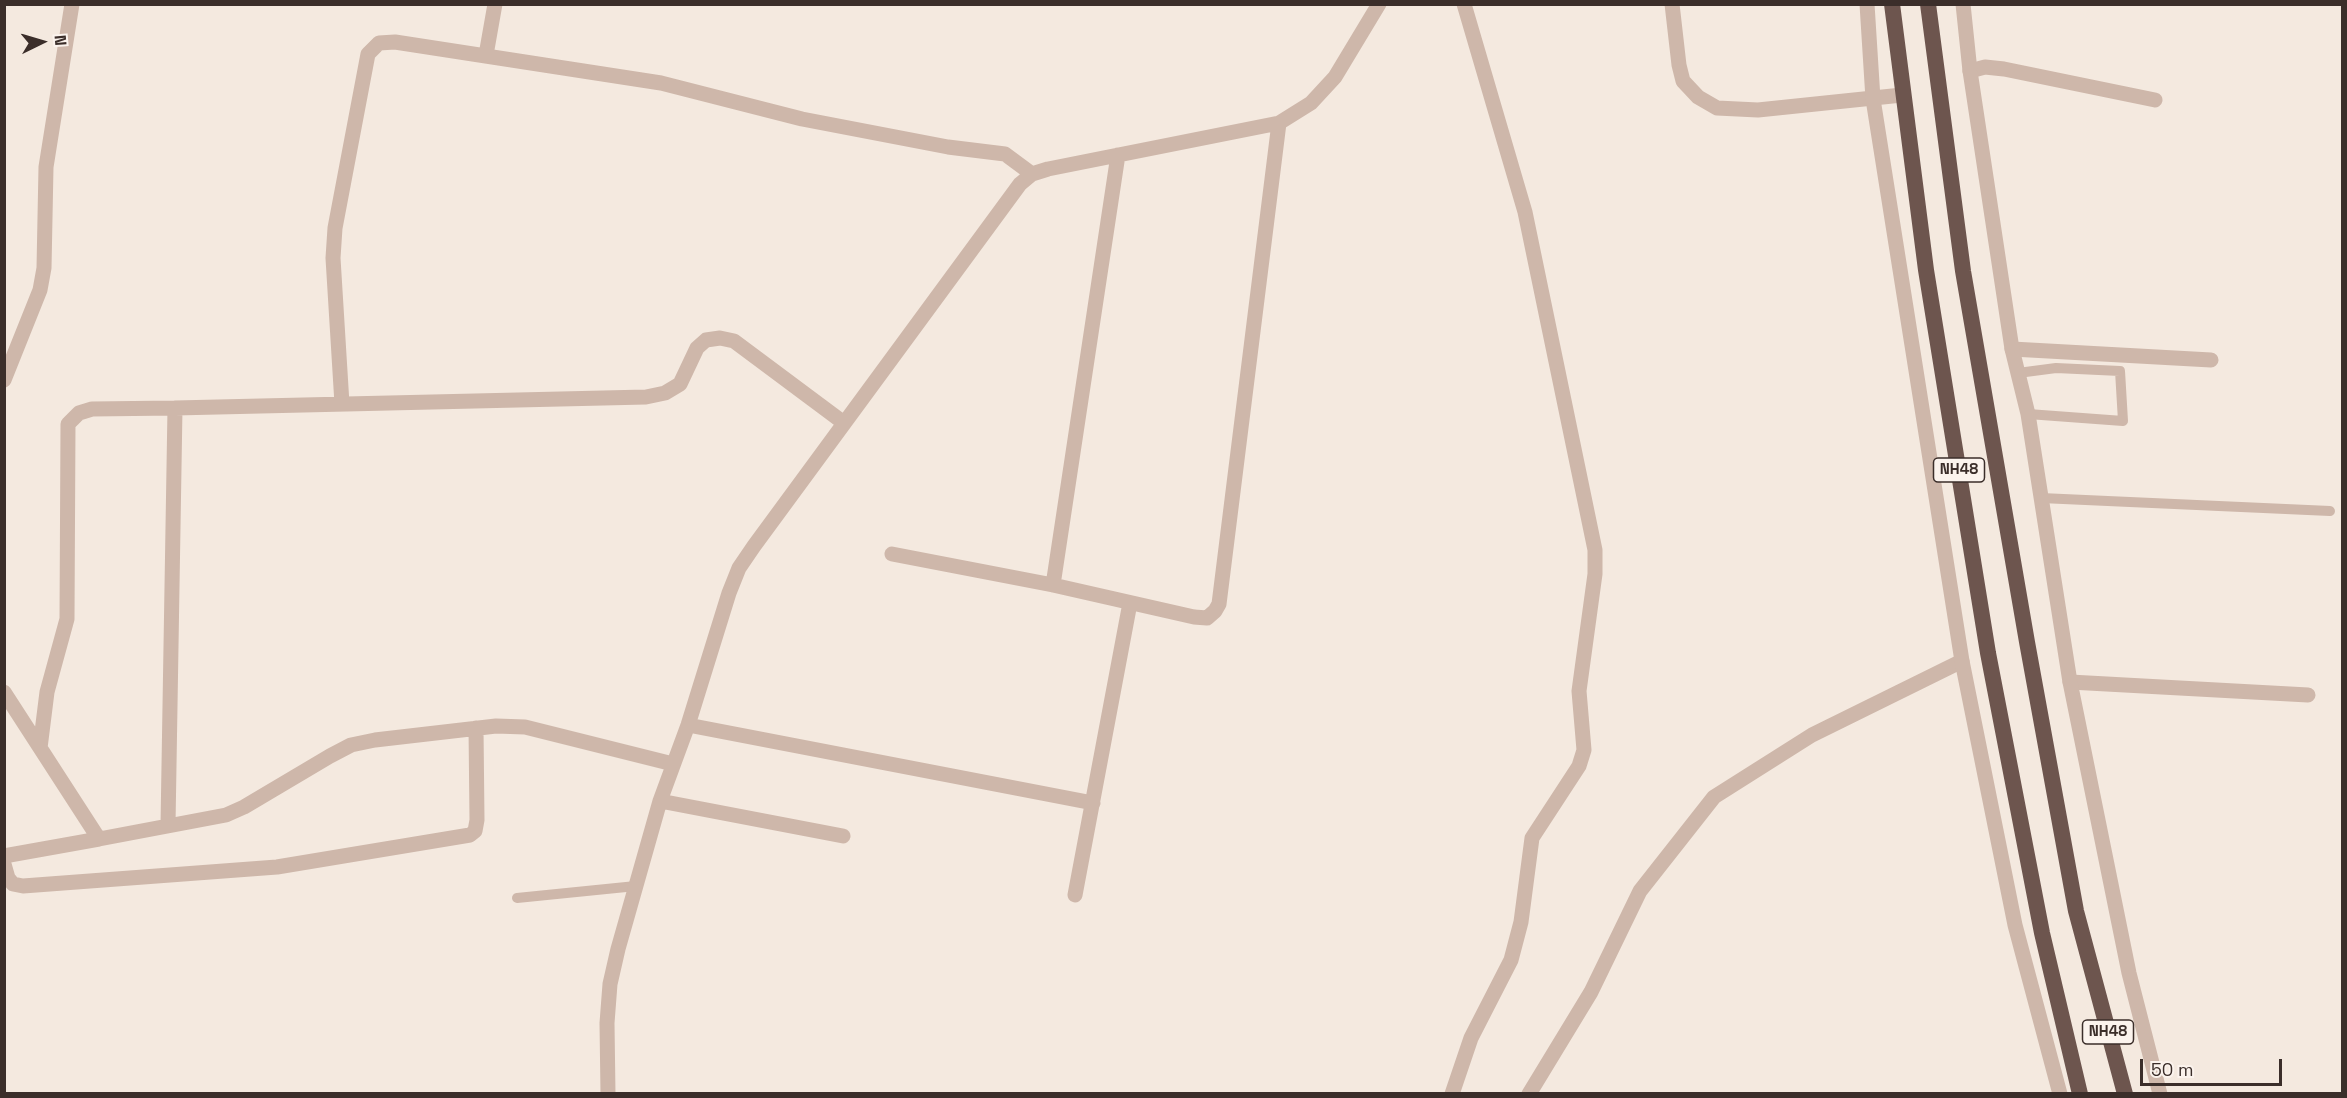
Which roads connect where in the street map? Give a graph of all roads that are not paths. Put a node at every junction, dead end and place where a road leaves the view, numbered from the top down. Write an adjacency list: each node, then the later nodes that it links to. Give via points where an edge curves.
1 (72, 4): 21 (street, via 46,167 42,279)
2 (495, 4): 10 (street)
3 (1379, 4): 15 (street, via 1335,77 1311,103)
4 (1464, 4): 50 (street, via 1525,212 1595,550 1595,574 1579,691 1584,750 1579,766 1532,837 1521,922 1511,960 1479,1019)
5 (1672, 4): 13 (street, via 1683,81 1698,97 1717,108 1758,110)
6 (1867, 4): 13 (street)
7 (1892, 4): 12 (highway, NH48)
8 (1928, 4): 54 (highway, NH48, via 1963,271 2080,926)
9 (1964, 4): 11 (street)
10 (486, 55): 17 (street, via 633,78 802,119 1005,154); 22 (street, via 395,42 378,43 368,54 335,228 333,258)
11 (1970, 71): 14 (street, via 1985,67 2004,69); 18 (street)
12 (1902, 95): 13 (street); 53 (highway, NH48, via 1926,270 1985,630 2042,933)
13 (1873, 99): 31 (street)
14 (2156, 100)
15 (1279, 123): 16 (street); 30 (street, via 1219,604 1207,618 1201,618)
16 (1118, 155): 17 (street); 29 (street)
17 (1032, 174): 25 (street, via 1020,184)
18 (2012, 349): 19 (street); 20 (street)
19 (2211, 360)
20 (2018, 373): 24 (street); 24 (lane, via 2056,368 2120,371 2123,421)
21 (4, 380)
22 (342, 404): 23 (street); 25 (street, via 646,397 665,393 680,384 697,348 706,340 720,338 734,341)
23 (175, 408): 37 (street, via 92,409 79,413 68,424 68,619 49,685); 41 (street)
24 (2028, 414): 26 (street)
25 (844, 423): 35 (street, via 739,568)
26 (2041, 498): 27 (lane); 32 (street)
27 (2330, 511)
28 (892, 554): 29 (street)
29 (1053, 585): 30 (street)
30 (1130, 603): 40 (street)
31 (1962, 661): 51 (street, via 1812,735 1714,797 1640,891 1591,992); 52 (street, via 2015,925)
32 (2070, 682): 34 (street); 55 (street, via 2128,973)
33 (4, 692): 37 (street)
34 (2308, 696)
35 (688, 725): 38 (street); 40 (street)
36 (476, 729): 38 (street, via 525,727); 41 (street, via 351,745 244,807 212,818); 45 (street, via 477,820 470,835 277,867 23,886 12,884)
37 (40, 748): 43 (street)
38 (673, 764): 39 (street)
39 (660, 801): 42 (street); 46 (street)
40 (1093, 803): 47 (street)
41 (168, 825): 43 (street)
42 (843, 836)
43 (99, 839): 44 (street)
44 (4, 856)
45 (4, 864)
46 (636, 886): 48 (lane); 49 (street, via 610,984)
47 (1076, 895)
48 (517, 898)
49 (608, 1094)
50 (1452, 1094)
51 (1529, 1094)
52 (2060, 1094)
53 (2080, 1094)
54 (2125, 1094)
55 (2160, 1094)

